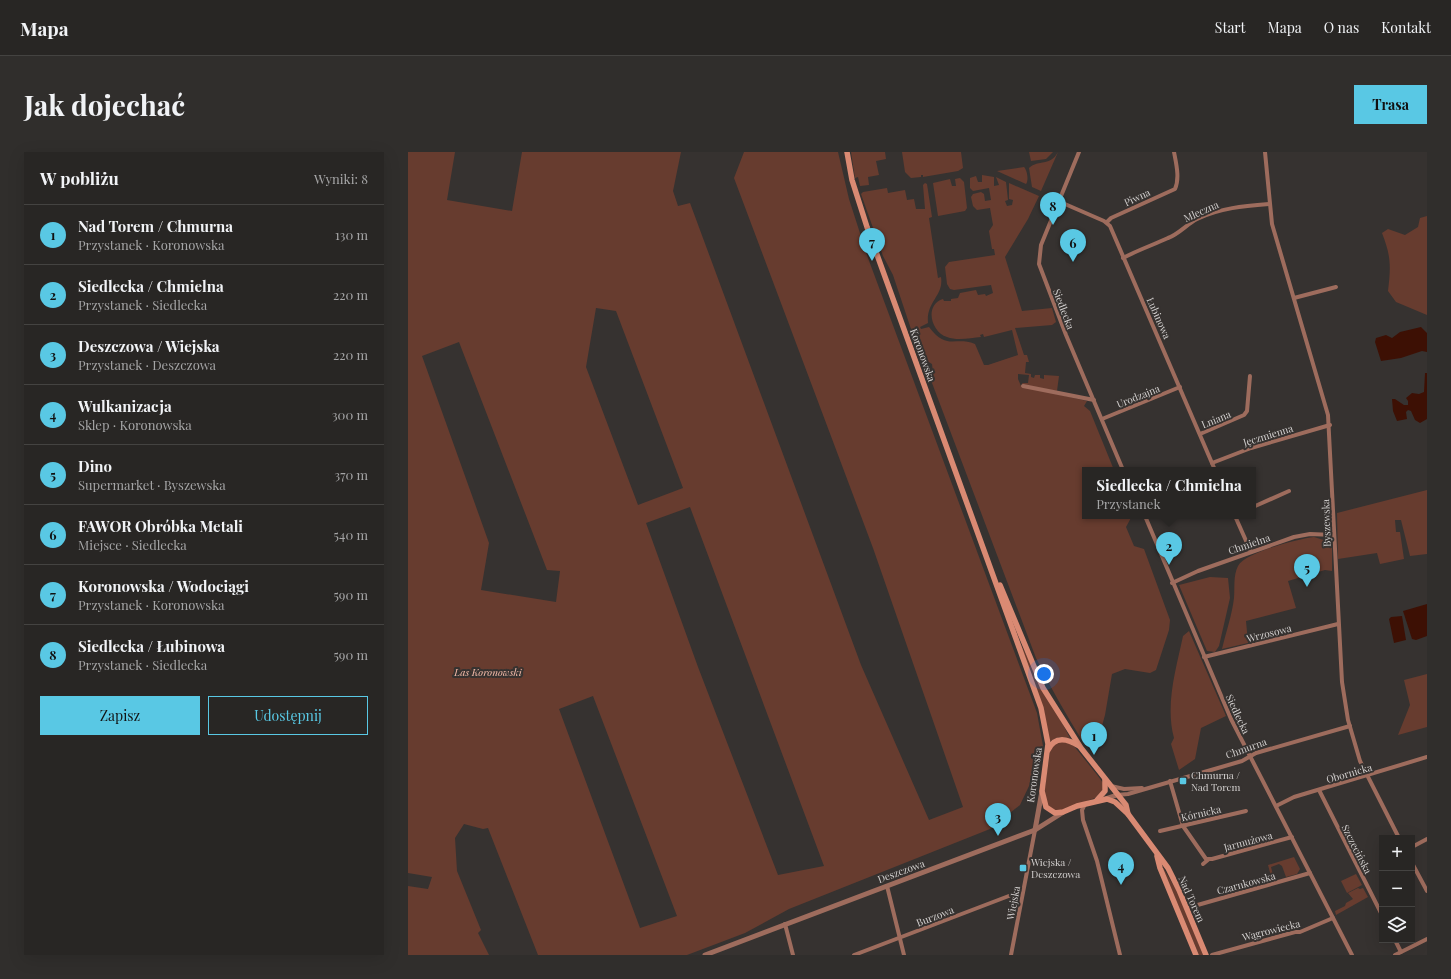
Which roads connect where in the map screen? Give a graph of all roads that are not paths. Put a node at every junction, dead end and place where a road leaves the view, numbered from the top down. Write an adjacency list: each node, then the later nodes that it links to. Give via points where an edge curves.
1 (847, 152): 27 (main road, Koronowska, via 852,180 867,227)
2 (1079, 152): 5 (street, Siedlecka)
3 (1174, 152): 7 (street, Piwna, via 1177,170 1175,189)
4 (1265, 152): 6 (street, Byszewska)
5 (1058, 201): 7 (street); 14 (street, Siedlecka, via 1041,245 1039,264)
6 (1269, 204): 8 (street, Mleczna, via 1228,208 1205,216 1171,237); 10 (street, Byszewska, via 1272,224)
7 (1107, 222): 8 (street, Łubinowa)
8 (1123, 258): 13 (street, Łubinowa)
9 (1336, 287): 10 (street)
10 (1294, 298): 16 (street, Byszewska)
11 (1250, 376): 17 (street, Lniana, via 1247,411 1244,415)
12 (1023, 386): 14 (street)
13 (1180, 387): 15 (street, Urodzajna); 17 (street, Łubinowa)
14 (1094, 400): 15 (street, Siedlecka)
15 (1102, 419): 19 (street, Siedlecka)
16 (1330, 425): 18 (street, Jęczmienna, via 1251,448); 25 (street, Byszewska)
17 (1200, 434): 18 (street, Łubinowa)
18 (1212, 463): 20 (street, Łubinowa)
19 (1122, 467)
20 (1214, 467)
21 (1289, 491): 22 (street)
22 (1256, 506)
23 (1146, 519): 28 (street, Siedlecka)
24 (1236, 519): 26 (street)
25 (1334, 535): 26 (street, Chmielna, via 1304,535); 29 (street, Byszewska)
26 (1251, 552): 28 (street, Chmielna)
27 (989, 563): 32 (main road, Koronowska, via 1044,688); 33 (main road, Koronowska, via 1041,708)
28 (1172, 583): 30 (street, Siedlecka)
29 (1338, 624): 30 (street, Wrzosowa); 31 (street, Byszewska, via 1342,682)
30 (1204, 657): 34 (street, Siedlecka)
31 (1350, 726): 34 (street, Chmurna, via 1256,753); 36 (street, Byszewska, via 1360,761)
32 (1082, 748): 33 (main road, via 1063,739 1054,742); 37 (main road, Koronowska)
33 (1048, 750): 41 (main road, Koronowska)
34 (1250, 757): 38 (street, Chmurna); 47 (street, Siedlecka)
35 (1427, 757): 36 (street, Obornicka)
36 (1368, 776): 42 (street, Obornicka); 54 (street, Byszewska)
37 (1104, 779): 39 (main road, Koronowska); 45 (main road, via 1105,791)
38 (1170, 781): 40 (street, Chmurna); 51 (street)
39 (1110, 786): 40 (street, Chmurna, via 1124,789); 43 (main road, Koronowska)
40 (1148, 787): 43 (street, Chmurna)
41 (1042, 790): 49 (main road, via 1046,807 1055,813); 52 (street, Koronowska)
42 (1319, 790): 47 (street, Obornicka, via 1294,797); 67 (street, Szczecińska)
43 (1118, 795): 44 (street, Chmurna); 50 (main road, Nad Torem, via 1126,805)
44 (1102, 800): 45 (main road, Deszczowa); 50 (main road, Nad Torem, via 1113,801)
45 (1095, 802): 46 (main road, Deszczowa)
46 (1085, 804): 49 (main road, Deszczowa); 79 (street, via 1082,810 1084,822 1097,861)
47 (1276, 806): 55 (street, Siedlecka)
48 (1246, 811): 51 (street, Kórnicka)
49 (1063, 812): 52 (street, Deszczowa)
50 (1128, 814): 58 (main road, Nad Torem)
51 (1184, 826): 53 (street, Kórnicka); 59 (street)
52 (1035, 830): 63 (street, Deszczowa); 65 (street, Wiejska)
53 (1160, 831)
54 (1398, 835)
55 (1292, 837): 59 (street, Jarmużowa); 62 (street, Siedlecka)
56 (1427, 840): 57 (street)
57 (1415, 846)
58 (1157, 854): 66 (main road, Nad Torem, via 1168,868); 80 (main road, Nad Torem, via 1160,868)
59 (1208, 859): 60 (street)
60 (1203, 864)
61 (1415, 868): 64 (street)
62 (1310, 873): 66 (street, Czarnkowska); 68 (street, Siedlecka)
63 (887, 886): 69 (street, Deszczowa); 70 (street)
64 (1427, 891)
65 (1022, 895): 70 (street, Burzowa, via 1014,894); 78 (street, Wiejska)
66 (1187, 908): 81 (main road, Nad Torem)
67 (1379, 909)
68 (1333, 918): 82 (street, Wągrowiecka, via 1300,932); 83 (street, Siedlecka)
69 (785, 924): 74 (street, Deszczowa); 75 (street)
70 (900, 938): 76 (street, Burzowa); 77 (street)
71 (1427, 939): 73 (street)
72 (1396, 943): 73 (street)
73 (1401, 952): 84 (street)
74 (705, 955)
75 (793, 955)
76 (854, 955)
77 (904, 955)
78 (1011, 955)
79 (1120, 955)
80 (1196, 955)
81 (1206, 955)
82 (1212, 955)
83 (1352, 955)
84 (1396, 955)

